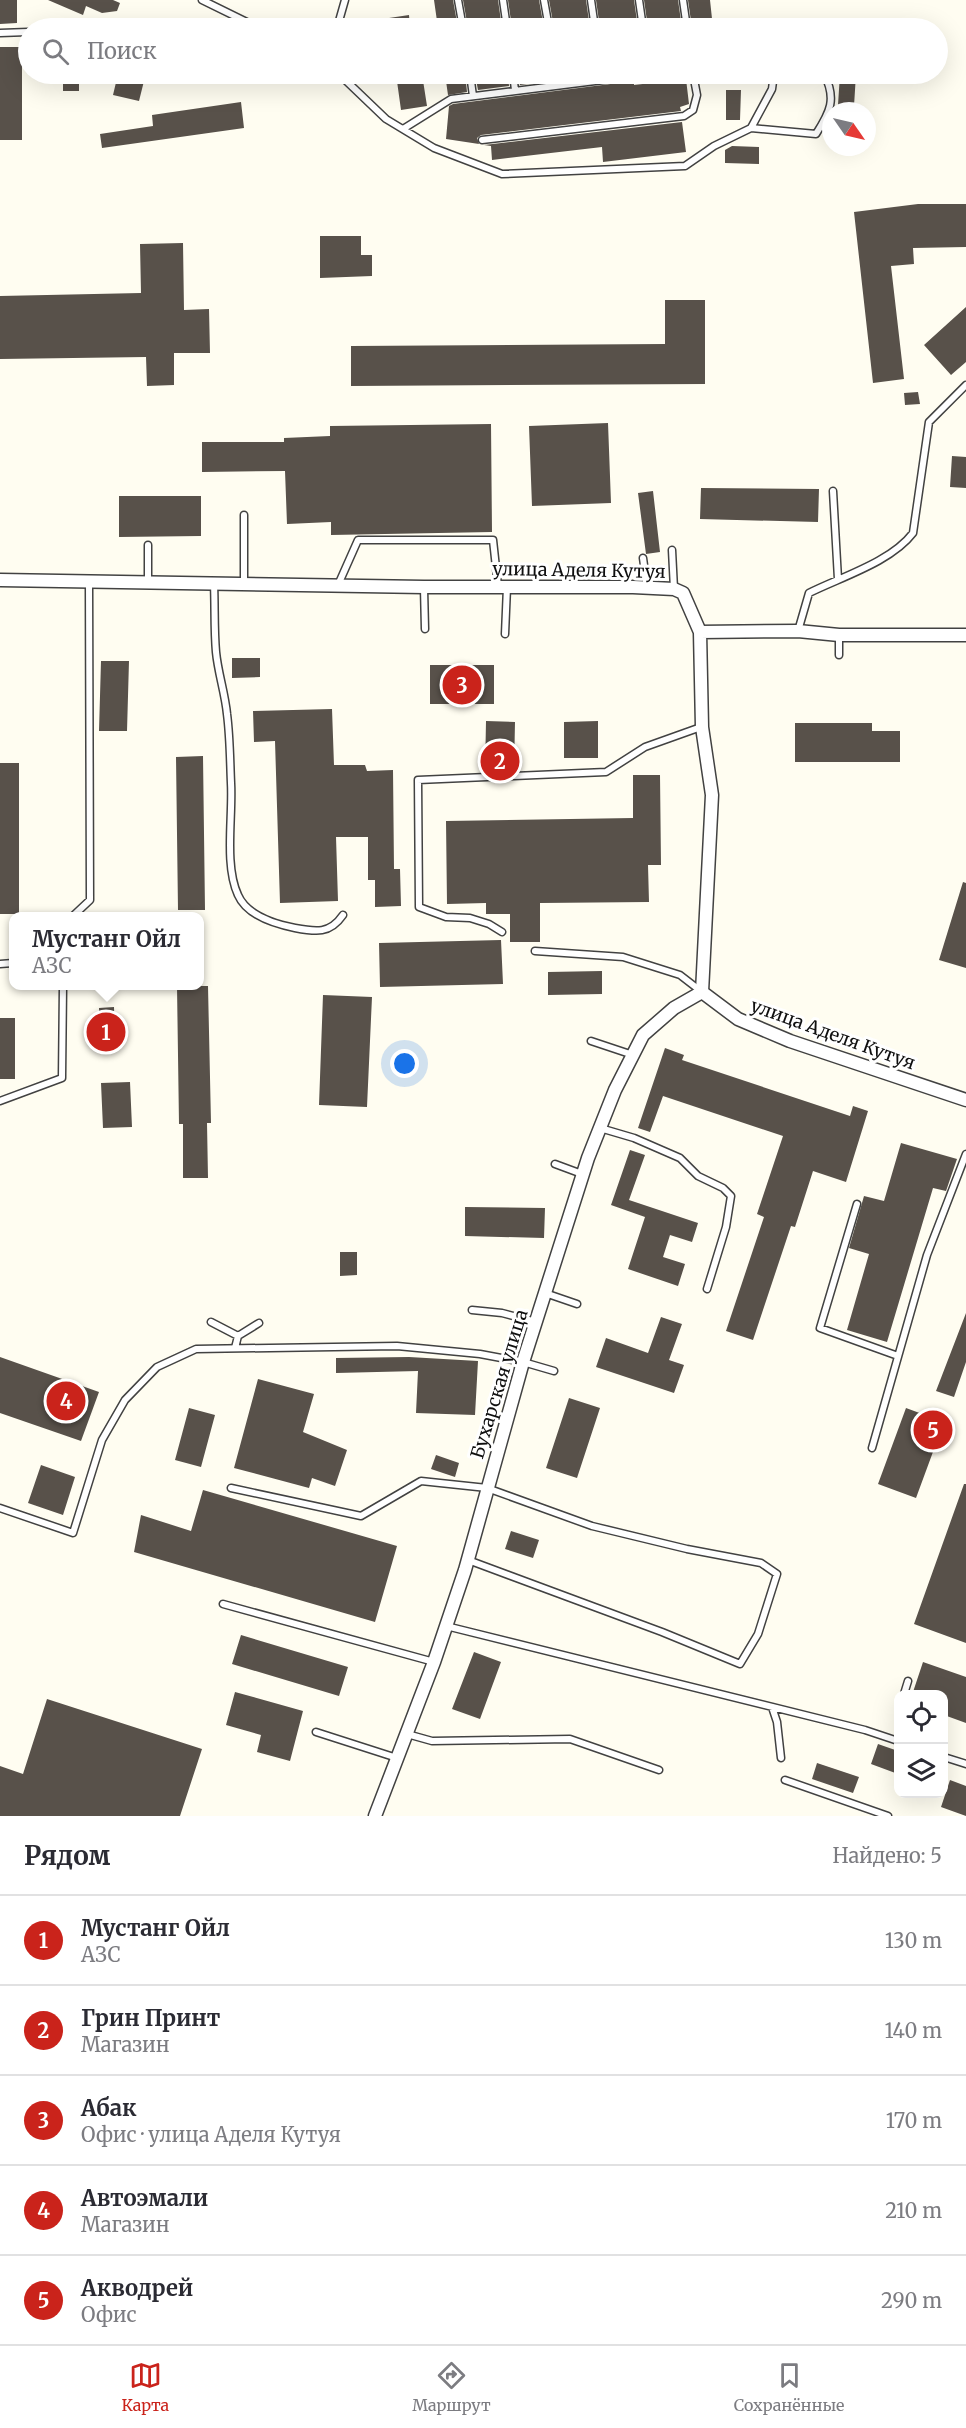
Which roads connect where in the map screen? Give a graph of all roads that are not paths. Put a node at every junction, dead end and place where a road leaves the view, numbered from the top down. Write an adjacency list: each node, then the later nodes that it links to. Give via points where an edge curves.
1 (202, 0): 9 (lane)
2 (345, 0): 10 (lane)
3 (458, 0): 11 (lane)
4 (503, 0): 12 (lane)
5 (544, 0): 13 (lane)
6 (591, 0): 14 (lane)
7 (639, 0): 15 (lane)
8 (683, 0): 16 (lane)
9 (239, 18)
10 (340, 18)
11 (461, 18)
12 (506, 18)
13 (547, 18)
14 (594, 18)
15 (642, 18)
16 (686, 18)
17 (18, 32): 18 (lane)
18 (0, 33)
19 (349, 84): 30 (lane, via 386,119)
20 (471, 84): 28 (lane)
21 (514, 84): 27 (lane)
22 (562, 84): 26 (lane)
23 (695, 84): 31 (lane, via 693,110 684,116)
24 (773, 84): 29 (lane)
25 (829, 84): 29 (lane, via 830,111 816,134)
26 (557, 85): 27 (lane)
27 (515, 90): 28 (lane)
28 (473, 96): 30 (lane, via 451,99)
29 (751, 128): 30 (lane, via 685,166 502,174 434,148)
30 (403, 129)
31 (482, 140)
32 (966, 385): 38 (lane, via 928,422 912,533 903,545 886,556)
33 (833, 491): 38 (lane)
34 (244, 516): 40 (lane)
35 (148, 545): 42 (lane)
36 (672, 550): 48 (lane)
37 (643, 558): 47 (lane)
38 (838, 579): 50 (lane, via 809,592)
39 (0, 580): 41 (street, улица Аделя Кутуя)
40 (244, 582): 43 (street, улица Аделя Кутуя); 44 (street, улица Аделя Кутуя)
41 (89, 583): 42 (street, улица Аделя Кутуя); 57 (lane, via 90,900)
42 (148, 583): 43 (street, улица Аделя Кутуя)
43 (214, 584): 58 (lane, via 216,652 228,725 232,875 238,897 262,918 307,930 322,931 336,926)
44 (338, 585): 45 (lane, via 358,540 493,540); 46 (street, улица Аделя Кутуя)
45 (503, 586): 46 (street, улица Аделя Кутуя); 47 (street, улица Аделя Кутуя); 52 (lane)
46 (424, 587): 49 (lane)
47 (647, 588): 48 (street, улица Аделя Кутуя)
48 (674, 589): 51 (street, улица Аделя Кутуя, via 683,592)
49 (425, 629)
50 (798, 631): 51 (street); 53 (street)
51 (700, 632): 56 (street, улица Аделя Кутуя)
52 (506, 634)
53 (838, 635): 54 (street); 55 (lane)
54 (966, 635)
55 (839, 655)
56 (702, 727): 59 (lane, via 645,747 606,772 418,780 419,907 446,917 470,918); 62 (street, улица Аделя Кутуя, via 712,795)
57 (77, 912)
58 (343, 915)
59 (502, 932)
60 (535, 951): 62 (lane, via 623,957 680,975)
61 (63, 990): 66 (lane, via 62,1078)
62 (702, 992): 64 (street, Бухарская улица, via 674,1008 643,1035); 65 (street, улица Аделя Кутуя, via 738,1019 790,1041)
63 (591, 1041): 64 (lane)
64 (633, 1055): 67 (street, Бухарская улица)
65 (966, 1100)
66 (0, 1101)
67 (600, 1128): 70 (street, Бухарская улица); 72 (lane, via 680,1158 698,1176 731,1196)
68 (966, 1154): 81 (lane, via 927,1255)
69 (555, 1164): 70 (lane)
70 (583, 1174): 73 (street, Бухарская улица)
71 (856, 1204): 81 (lane, via 819,1329)
72 (707, 1289)
73 (545, 1293): 74 (lane); 77 (street, Бухарская улица)
74 (577, 1304)
75 (472, 1310): 77 (lane, via 502,1312)
76 (211, 1322): 79 (lane)
77 (536, 1322): 82 (street, Бухарская улица)
78 (259, 1323): 79 (lane)
79 (238, 1336): 80 (lane)
80 (235, 1348): 82 (lane, via 397,1346); 87 (lane, via 196,1349 157,1367 125,1400 102,1440 73,1533)
81 (898, 1356): 84 (lane)
82 (523, 1362): 83 (lane); 86 (street, Бухарская улица)
83 (554, 1371)
84 (872, 1448)
85 (231, 1488): 86 (lane, via 361,1516 421,1481)
86 (487, 1488): 88 (street, Бухарская улица); 88 (lane, via 592,1526 761,1563 777,1574 758,1634 740,1664)
87 (0, 1508)
88 (468, 1560): 90 (street, Бухарская улица)
89 (223, 1604): 91 (lane)
90 (446, 1626): 91 (street, Бухарская улица); 94 (lane)
91 (434, 1662): 96 (street, Бухарская улица)
92 (908, 1681): 93 (lane)
93 (905, 1690)
94 (772, 1707): 97 (lane); 99 (lane)
95 (316, 1732): 98 (lane)
96 (407, 1734): 98 (street, Бухарская улица); 102 (lane, via 432,1741 570,1739)
97 (894, 1741)
98 (397, 1758): 104 (street, Бухарская улица)
99 (781, 1758)
100 (948, 1758): 101 (lane)
101 (966, 1764)
102 (659, 1770)
103 (785, 1780): 105 (lane)
104 (375, 1816)
105 (888, 1816)

